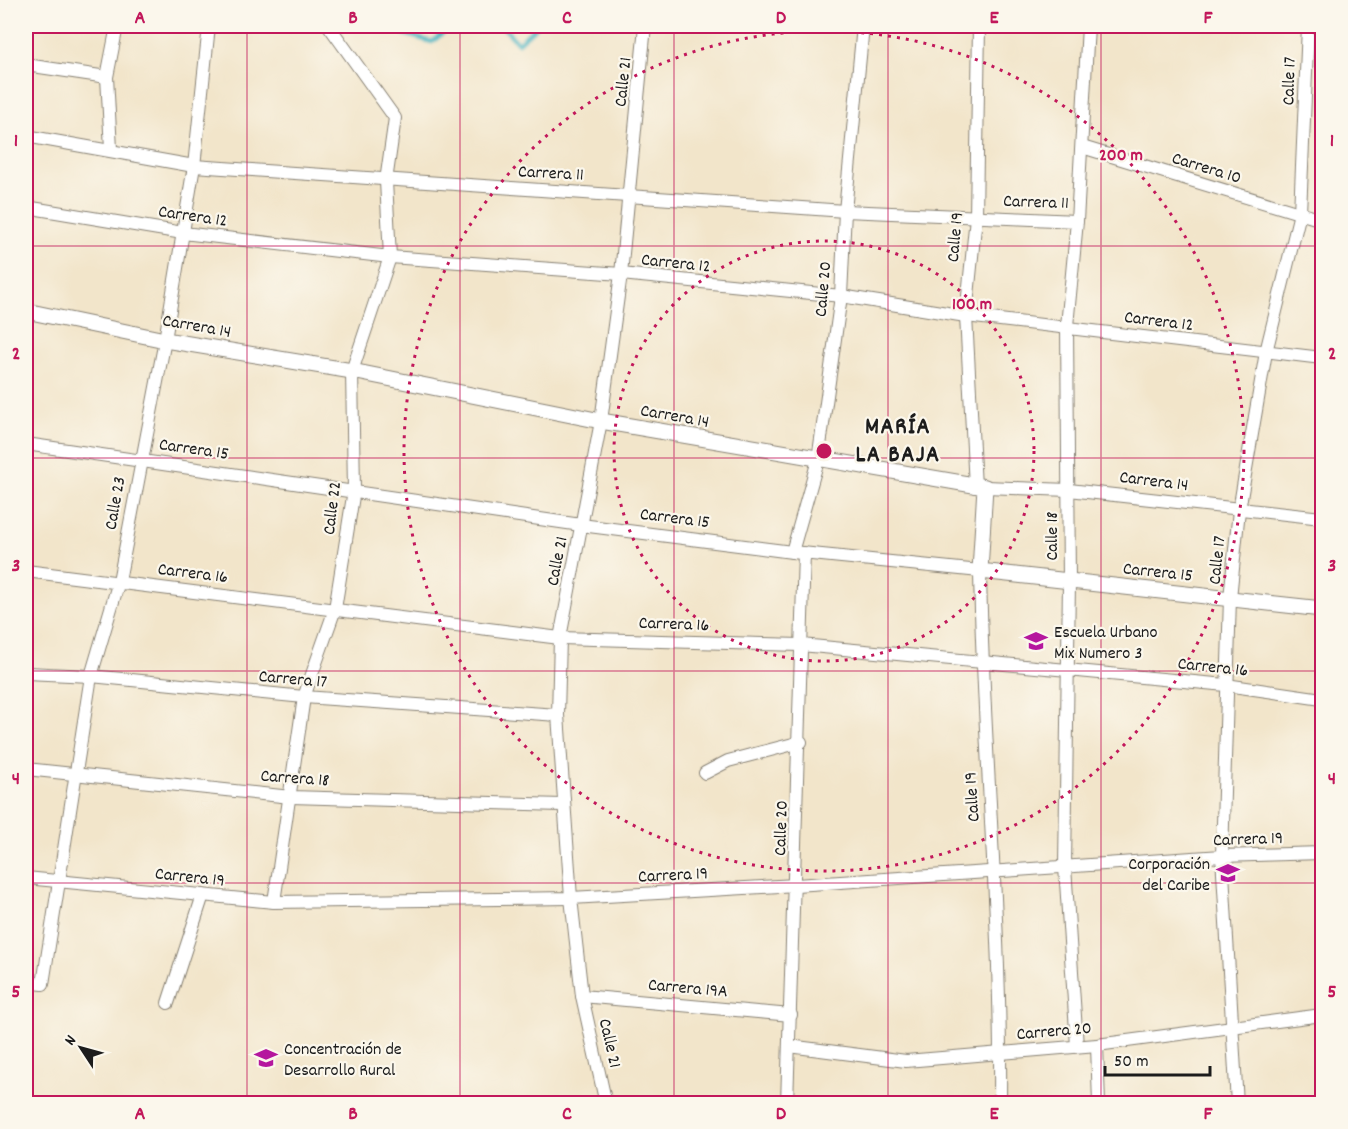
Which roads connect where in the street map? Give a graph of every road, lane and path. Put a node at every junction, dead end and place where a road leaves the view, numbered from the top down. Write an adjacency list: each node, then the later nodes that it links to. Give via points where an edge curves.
1 (117, 26): 10 (street)
2 (209, 26): 14 (street, Calle 23)
3 (329, 26): 15 (street, Calle 22, via 395,118)
4 (645, 26): 16 (street, Calle 21)
5 (863, 26): 18 (street, Calle 20)
6 (979, 26): 20 (street, Calle 19)
7 (1088, 26): 12 (street, Calle 18)
8 (1308, 26): 19 (street, Calle 17)
9 (26, 65): 10 (street)
10 (107, 77): 13 (street)
11 (26, 136): 13 (street, Carrera 11)
12 (1082, 147): 19 (street, Carrera 10); 21 (street, Calle 18)
13 (111, 149): 14 (street, Carrera 11)
14 (194, 166): 15 (street, Carrera 11); 23 (street, Calle 23)
15 (386, 181): 16 (street, Carrera 11); 24 (street, Calle 22)
16 (629, 194): 18 (street, Carrera 11); 25 (street, Calle 21)
17 (26, 207): 23 (street, Carrera 12)
18 (845, 211): 20 (street, Carrera 11); 26 (street, Calle 20)
19 (1300, 213): 22 (street, Carrera 10); 31 (street, Calle 17)
20 (976, 217): 21 (street, Carrera 11); 28 (street, Calle 19)
21 (1077, 220): 29 (street, Calle 18)
22 (1323, 220)
23 (183, 233): 24 (street, Carrera 12); 30 (street, Calle 23)
24 (390, 257): 25 (street, Carrera 12); 33 (street, Calle 22)
25 (621, 274): 26 (street, Carrera 12); 34 (street, Calle 21)
26 (841, 297): 28 (street, Carrera 12); 37 (street, Calle 20)
27 (26, 311): 30 (street, Carrera 14)
28 (966, 316): 29 (street, Carrera 12); 38 (street, Calle 19)
29 (1067, 326): 31 (street, Carrera 12); 40 (street, Calle 18)
30 (165, 340): 33 (street, Carrera 14); 36 (street, Calle 23)
31 (1266, 352): 32 (street, Carrera 12); 41 (street, Calle 17)
32 (1323, 358)
33 (352, 370): 34 (street, Carrera 14); 39 (street, Calle 22)
34 (601, 421): 37 (street, Carrera 14); 43 (street, Calle 21)
35 (26, 444): 36 (street, Carrera 15)
36 (140, 460): 39 (street, Carrera 15); 47 (street, Calle 23)
37 (818, 460): 38 (street, Carrera 14); 44 (street, Calle 20)
38 (980, 487): 40 (street, Carrera 14); 46 (street, Calle 19)
39 (354, 489): 43 (street, Carrera 15); 50 (street, Calle 22)
40 (1069, 490): 41 (street, Carrera 14); 48 (street, Calle 18)
41 (1239, 510): 42 (street, Carrera 14); 49 (street, Calle 17)
42 (1323, 518)
43 (581, 525): 44 (street, Carrera 15); 52 (street, Calle 21)
44 (798, 552): 46 (street, Carrera 15); 53 (street, Calle 20)
45 (26, 571): 47 (street, Carrera 16)
46 (981, 571): 48 (street, Carrera 15); 54 (street, Calle 19)
47 (118, 581): 50 (street, Carrera 16); 57 (street, Calle 23)
48 (1069, 582): 49 (street, Carrera 15); 55 (street, Calle 18)
49 (1230, 598): 51 (street, Carrera 15); 58 (street, Calle 17)
50 (335, 609): 52 (street, Carrera 16); 59 (street, Calle 22)
51 (1323, 609)
52 (560, 638): 53 (street, Carrera 16); 61 (street, Calle 21)
53 (801, 645): 54 (street, Carrera 16); 62 (street, Calle 20)
54 (982, 662): 55 (street, Carrera 16); 71 (street, Calle 19)
55 (1066, 670): 58 (street, Carrera 16); 70 (street, Calle 18)
56 (26, 673): 57 (street, Carrera 17)
57 (91, 676): 59 (street, Carrera 17); 65 (street, Calle 23)
58 (1226, 685): 60 (street, Carrera 16); 69 (street, Calle 17)
59 (304, 697): 61 (street, Carrera 17); 66 (street, Calle 22)
60 (1323, 699)
61 (558, 716): 67 (street, Calle 21)
62 (801, 742): 64 (street, via 728,761); 74 (street, Calle 20)
63 (26, 769): 65 (street, Carrera 18)
64 (705, 772)
65 (77, 774): 66 (street, Carrera 18); 73 (street, Calle 23)
66 (291, 797): 67 (street, Carrera 18); 77 (street, Calle 22)
67 (562, 805): 76 (street, Calle 21)
68 (1323, 853): 69 (street, Carrera 19)
69 (1222, 856): 70 (street, Carrera 19); 83 (street, Calle 17)
70 (1065, 867): 71 (street, Carrera 19); 86 (street, Calle 18)
71 (996, 872): 74 (street, Carrera 19); 87 (street, Calle 19)
72 (26, 878): 73 (street, Carrera 19)
73 (61, 881): 75 (street, Carrera 19); 78 (street, Calle 23, via 43,984)
74 (796, 885): 76 (street, Carrera 19); 81 (street, Calle 20)
75 (203, 895): 77 (street, Carrera 19); 80 (street)
76 (571, 898): 77 (street, Carrera 19); 79 (street, Calle 21)
77 (274, 902)
78 (26, 982)
79 (582, 996): 81 (street, Carrera 19A); 88 (street, Calle 21)
80 (168, 1003)
81 (790, 1015): 85 (street, Calle 20)
82 (1323, 1015): 83 (street, Carrera 20)
83 (1231, 1028): 84 (street, Carrera 20); 92 (street, Calle 17)
84 (1097, 1045): 86 (street, Carrera 20); 91 (street)
85 (789, 1046): 87 (street, Carrera 20, via 906,1061); 89 (street, Calle 20)
86 (1077, 1046): 87 (street, Carrera 20)
87 (1001, 1054): 90 (street, Calle 19)
88 (606, 1104)
89 (788, 1104)
90 (1000, 1104)
91 (1099, 1104)
92 (1237, 1104)

